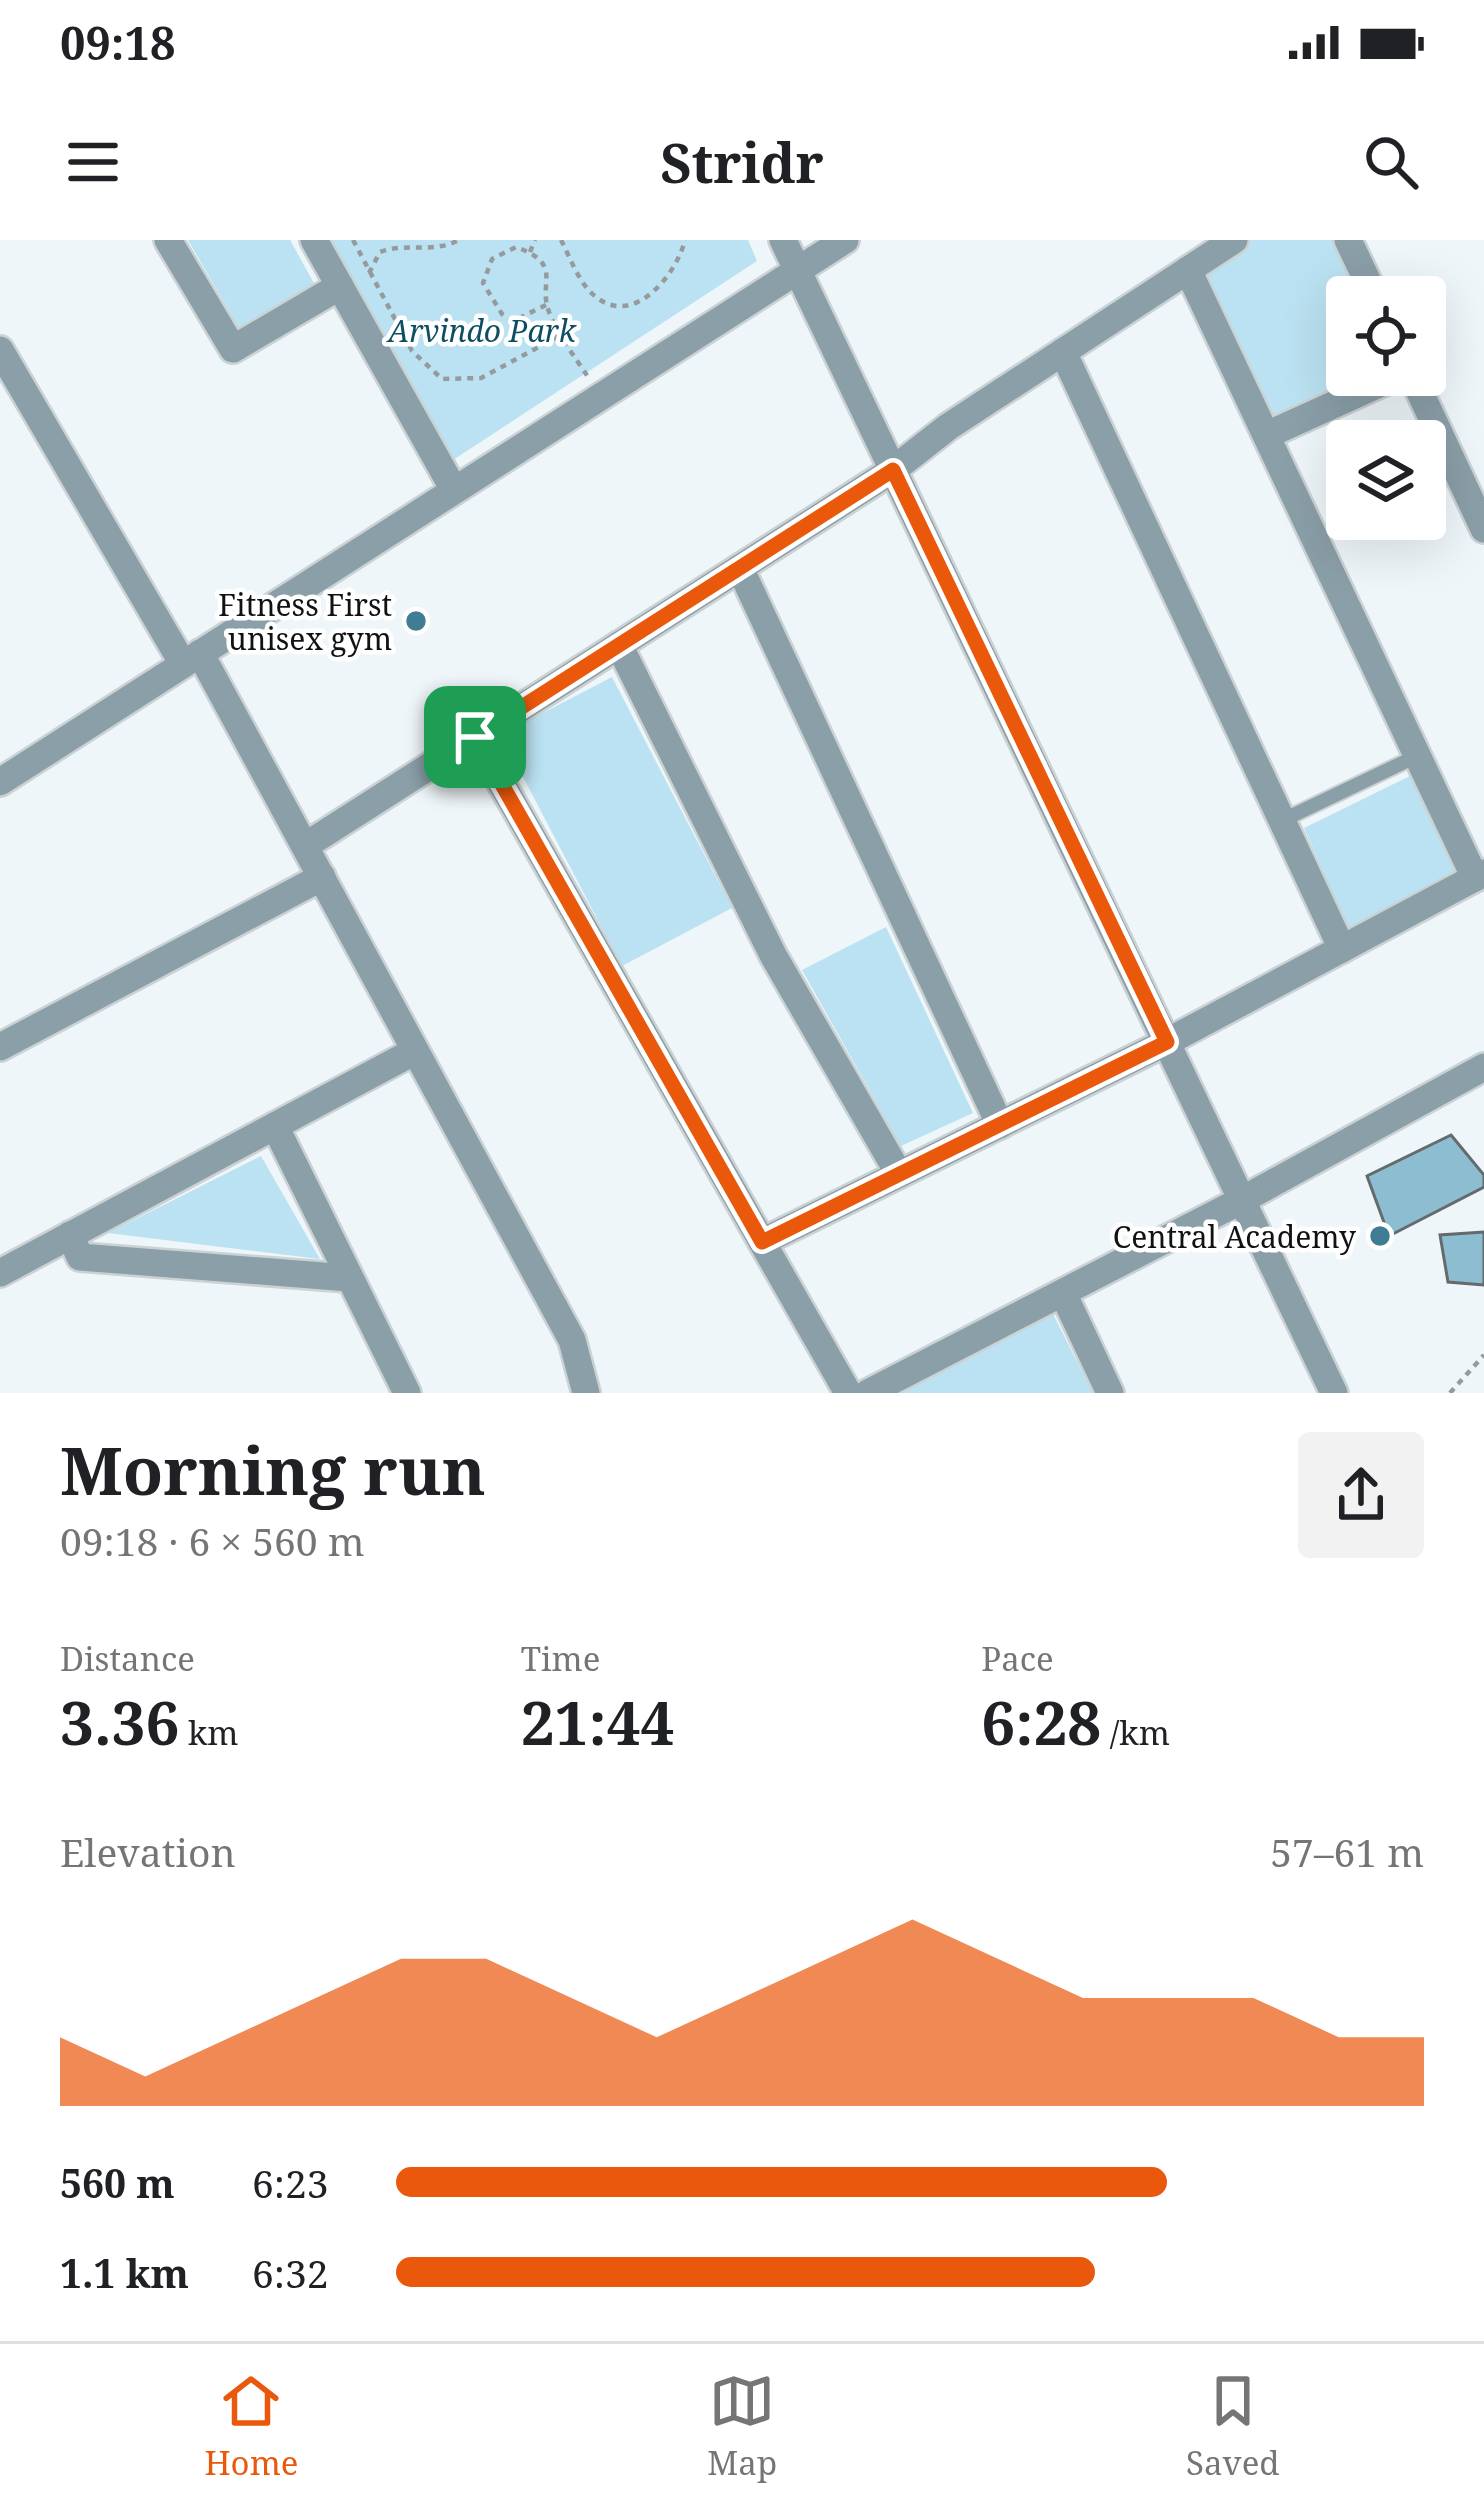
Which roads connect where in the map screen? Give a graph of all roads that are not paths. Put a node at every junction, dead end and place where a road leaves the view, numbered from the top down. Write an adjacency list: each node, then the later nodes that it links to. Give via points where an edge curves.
1 (168, 240): 10 (street, via 233,350)
2 (314, 240): 10 (street)
3 (783, 240): 8 (street)
4 (845, 240): 8 (street)
5 (1234, 240): 7 (street)
6 (1348, 240): 9 (street)
7 (1189, 270): 12 (street); 15 (street)
8 (798, 271): 16 (street); 17 (street)
9 (1365, 276)
10 (340, 286): 17 (street)
11 (0, 350): 21 (street)
12 (1063, 352): 16 (street); 25 (street)
13 (1353, 396): 15 (street)
14 (1422, 396): 18 (street)
15 (1267, 435): 23 (street)
16 (893, 470): 19 (street); 30 (street)
17 (454, 490): 21 (street)
18 (1484, 529)
19 (740, 568): 20 (street); 34 (street)
20 (620, 645): 22 (street); 36 (street, via 773,955)
21 (192, 659): 24 (street); 26 (street)
22 (475, 737): 26 (street); 39 (street)
23 (1418, 756): 25 (lane); 27 (street)
24 (0, 782)
25 (1283, 820): 29 (street)
26 (304, 846): 28 (street)
27 (1480, 876): 29 (street)
28 (322, 877): 31 (street); 32 (street)
29 (1342, 949): 30 (street)
30 (1167, 1042): 34 (street); 37 (street)
31 (0, 1047)
32 (416, 1051): 35 (street); 44 (street, via 572,1340)
33 (1484, 1067): 37 (street)
34 (1000, 1125): 36 (street)
35 (274, 1126): 38 (street); 41 (street)
36 (899, 1174): 39 (street)
37 (1242, 1201): 42 (street); 48 (street)
38 (70, 1235): 40 (street); 41 (street, via 80,1257)
39 (762, 1242): 45 (street)
40 (0, 1273)
41 (349, 1278): 43 (street)
42 (1063, 1293): 46 (street); 47 (street)
43 (407, 1393)
44 (586, 1393)
45 (848, 1393)
46 (868, 1393)
47 (1110, 1393)
48 (1334, 1393)

